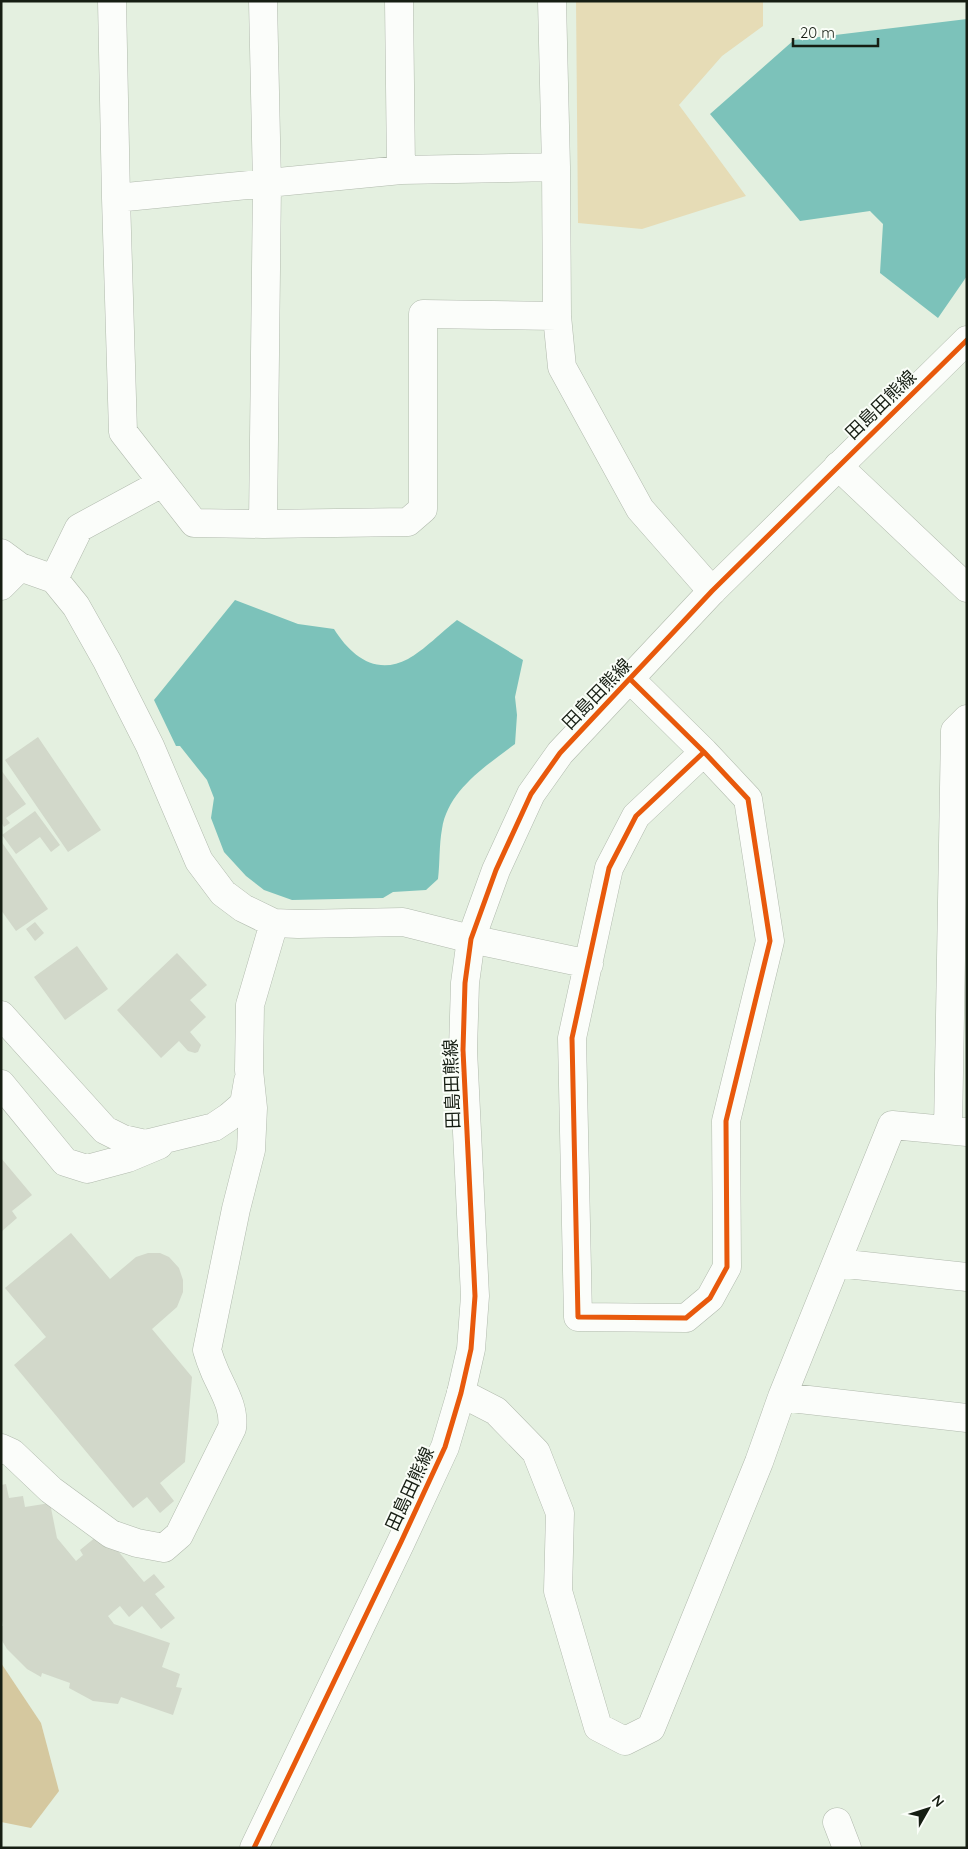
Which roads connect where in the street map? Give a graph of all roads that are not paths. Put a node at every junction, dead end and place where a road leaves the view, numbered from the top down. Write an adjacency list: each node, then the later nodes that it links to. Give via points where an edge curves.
1 (112, 1): 8 (street)
2 (263, 1): 7 (street)
3 (399, 1): 6 (street)
4 (552, 1): 5 (street)
5 (556, 167): 6 (street); 9 (street)
6 (401, 170): 7 (street)
7 (267, 184): 8 (street); 13 (street)
8 (116, 198): 12 (street, via 123,432)
9 (557, 316): 13 (street, via 423,314 423,509 408,522); 17 (street, via 562,367 640,509)
10 (967, 340): 11 (street, 田島田熊線)
11 (838, 466): 16 (street); 17 (street, 田島田熊線)
12 (162, 483): 13 (street, via 194,524); 15 (street, via 79,528)
13 (263, 524)
14 (7, 568): 15 (street)
15 (54, 579): 21 (street, via 76,606 111,670 150,746 199,860 223,893 243,908)
16 (967, 588)
17 (712, 591): 18 (street, 田島田熊線)
18 (630, 679): 20 (street); 22 (street, 田島田熊線, via 560,753 531,794 496,870)
19 (967, 719): 27 (street, via 955,731)
20 (704, 752): 23 (street, via 636,816 608,868); 23 (street, via 748,799 770,941 726,1121 727,1267 710,1298 686,1318 578,1317 572,1038)
21 (274, 922): 22 (street, via 403,922); 25 (street, via 250,1005)
22 (471, 939): 23 (street); 31 (street, 田島田熊線, via 465,983 463,1050 475,1296 471,1349)
23 (589, 964)
24 (1, 1016): 28 (street, via 104,1130 145,1144)
25 (249, 1070): 28 (street, via 244,1104 214,1127); 34 (street, via 251,1150 207,1350 234,1420 179,1535 164,1548 111,1534 52,1490 12,1453)
26 (1, 1084): 28 (street, via 65,1162 87,1169 128,1158)
27 (957, 1131): 29 (street, via 892,1125)
28 (191, 1132)
29 (837, 1263): 30 (street); 32 (street)
30 (967, 1277)
31 (461, 1392): 32 (street, via 496,1411 536,1452 560,1513 558,1591 598,1727 625,1741 651,1728 759,1462); 36 (street, 田島田熊線, via 445,1447)
32 (782, 1397): 33 (street)
33 (967, 1418)
34 (1, 1448)
35 (837, 1822): 37 (street)
36 (254, 1848)
37 (847, 1848)

